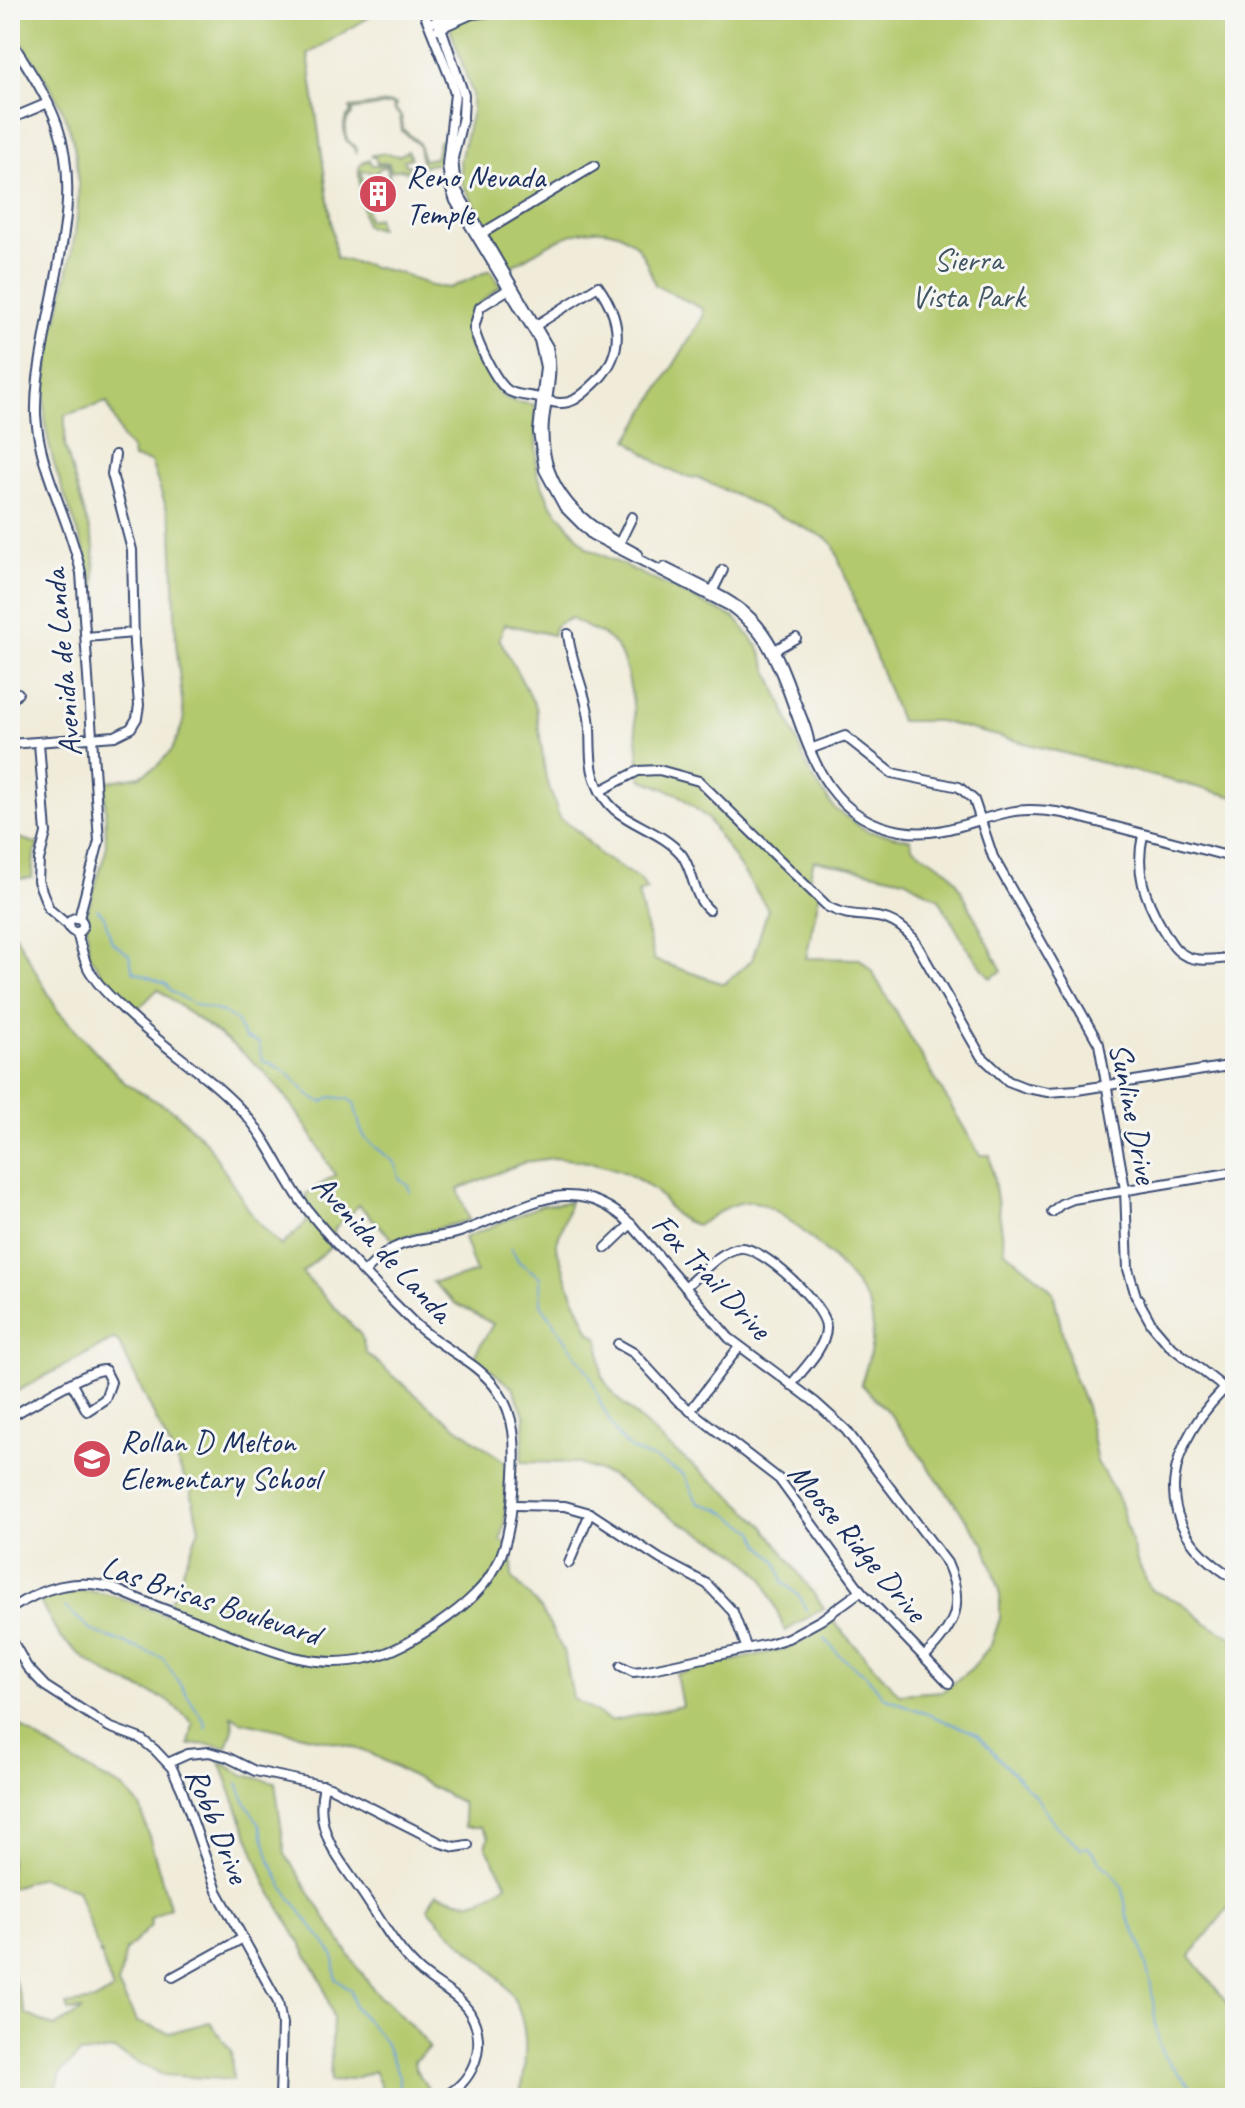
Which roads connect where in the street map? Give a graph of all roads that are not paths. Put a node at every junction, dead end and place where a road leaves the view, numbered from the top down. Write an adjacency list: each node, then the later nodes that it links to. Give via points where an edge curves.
1 (423, 10): 5 (street)
2 (435, 10): 4 (street)
3 (510, 10): 4 (street, via 472,14)
4 (440, 25): 5 (street); 11 (street, via 464,95 454,177)
5 (430, 28): 14 (street, via 455,94 448,181 455,201)
6 (10, 39): 7 (street, Avenida de Landa)
7 (48, 103): 8 (street); 25 (street, Avenida de Landa, via 64,148 68,195 36,413 45,468 77,555)
8 (10, 119)
9 (10, 148): 13 (street, via 15,179)
10 (594, 166): 12 (street)
11 (475, 221): 12 (street); 14 (street)
12 (495, 224): 14 (street)
13 (10, 232)
14 (480, 235): 15 (street); 16 (street)
15 (509, 289): 16 (street); 17 (street, via 480,307 474,320 476,335 503,387)
16 (534, 326): 17 (street, via 544,357); 17 (street, via 598,286 616,317 613,359 601,376 576,399)
17 (544, 400): 20 (street, via 539,443 550,484 581,527)
18 (115, 455): 23 (street, via 112,474 132,550)
19 (632, 517): 20 (street)
20 (618, 546): 22 (street)
21 (723, 570): 22 (street)
22 (711, 594): 27 (street, via 751,624)
23 (134, 633): 25 (street); 30 (street, via 137,718 124,733)
24 (568, 634): 34 (street, via 589,715 592,769)
25 (86, 637): 30 (street, Avenida de Landa)
26 (796, 638): 27 (street)
27 (773, 651): 33 (street)
28 (18, 693): 29 (street)
29 (10, 702)
30 (93, 739): 31 (street); 39 (street, Avenida de Landa, via 99,841)
31 (39, 743): 32 (street); 40 (street, via 46,833 38,881 49,909)
32 (10, 744)
33 (810, 749): 35 (street, Sunline Drive, via 845,736 892,773 965,790); 35 (street, via 823,778 840,798 876,823 928,833)
34 (600, 791): 38 (street, via 615,809 681,854); 44 (street, via 638,771 659,770 699,781 828,907 880,916 904,928 994,1070 1017,1084 1048,1092)
35 (983, 821): 36 (street, via 1038,809); 44 (street, Sunline Drive, via 993,857 1094,1032)
36 (1143, 835): 37 (street); 42 (street, via 1142,888 1173,947 1192,958)
37 (1235, 858)
38 (709, 910)
39 (79, 918): 40 (street); 41 (street, Avenida de Landa, via 84,926)
40 (69, 926): 41 (street)
41 (77, 932): 50 (street, Avenida de Landa, via 101,987 141,1028 244,1113 301,1200)
42 (1235, 958)
43 (1235, 1065): 44 (street)
44 (1108, 1085): 46 (street, Sunline Drive)
45 (1235, 1172): 46 (street)
46 (1125, 1189): 47 (street, via 1073,1199); 57 (street, Sunline Drive, via 1128,1269 1142,1310 1169,1345)
47 (1052, 1212)
48 (631, 1224): 49 (street); 50 (street, Fox Trail Drive, via 591,1199 542,1198 465,1230 405,1243); 51 (street, Fox Trail Drive)
49 (606, 1248)
50 (365, 1272): 61 (street, Avenida de Landa, via 424,1332 483,1373 498,1391 512,1426)
51 (685, 1287): 53 (street, Fox Trail Drive); 56 (street, via 731,1250 746,1248 764,1256 826,1319 822,1342)
52 (618, 1344): 59 (street, Moose Ridge Drive, via 634,1353)
53 (739, 1347): 56 (street, Fox Trail Drive); 59 (street)
54 (1235, 1379): 57 (street)
55 (72, 1384): 55 (street, via 87,1411 105,1399 111,1382 105,1370 98,1370); 60 (street)
56 (791, 1385): 69 (street, Fox Trail Drive, via 846,1430 947,1563 956,1582 952,1625)
57 (1224, 1389): 58 (street, Sunline Drive); 64 (street, via 1182,1446 1173,1495 1190,1541)
58 (1235, 1399)
59 (690, 1411): 65 (street, Moose Ridge Drive, via 779,1479)
60 (10, 1417)
61 (513, 1505): 62 (street, via 565,1506); 66 (street, Las Brisas Boulevard, via 503,1552 485,1586 414,1640 364,1659 326,1663 294,1658 91,1583 51,1588)
62 (590, 1513): 63 (street); 68 (street, via 717,1592 733,1612)
63 (569, 1563)
64 (1235, 1579)
65 (861, 1591): 68 (street, via 788,1638); 69 (street, Moose Ridge Drive)
66 (10, 1609)
67 (10, 1637): 72 (street, Robb Drive, via 45,1686 109,1727 141,1739)
68 (747, 1649): 70 (street, via 643,1671)
69 (924, 1657): 71 (street, Moose Ridge Drive)
70 (621, 1666)
71 (949, 1683)
72 (168, 1763): 73 (street, via 209,1752 255,1771); 75 (street, Robb Drive, via 217,1891)
73 (324, 1785): 74 (street, via 447,1845); 78 (street, via 323,1823 336,1853 402,1952 464,2005 476,2026 478,2049 471,2072 459,2087)
74 (468, 1845)
75 (243, 1938): 76 (street); 77 (street, Robb Drive, via 280,2009)
76 (173, 1977)
77 (280, 2098)
78 (439, 2098)

